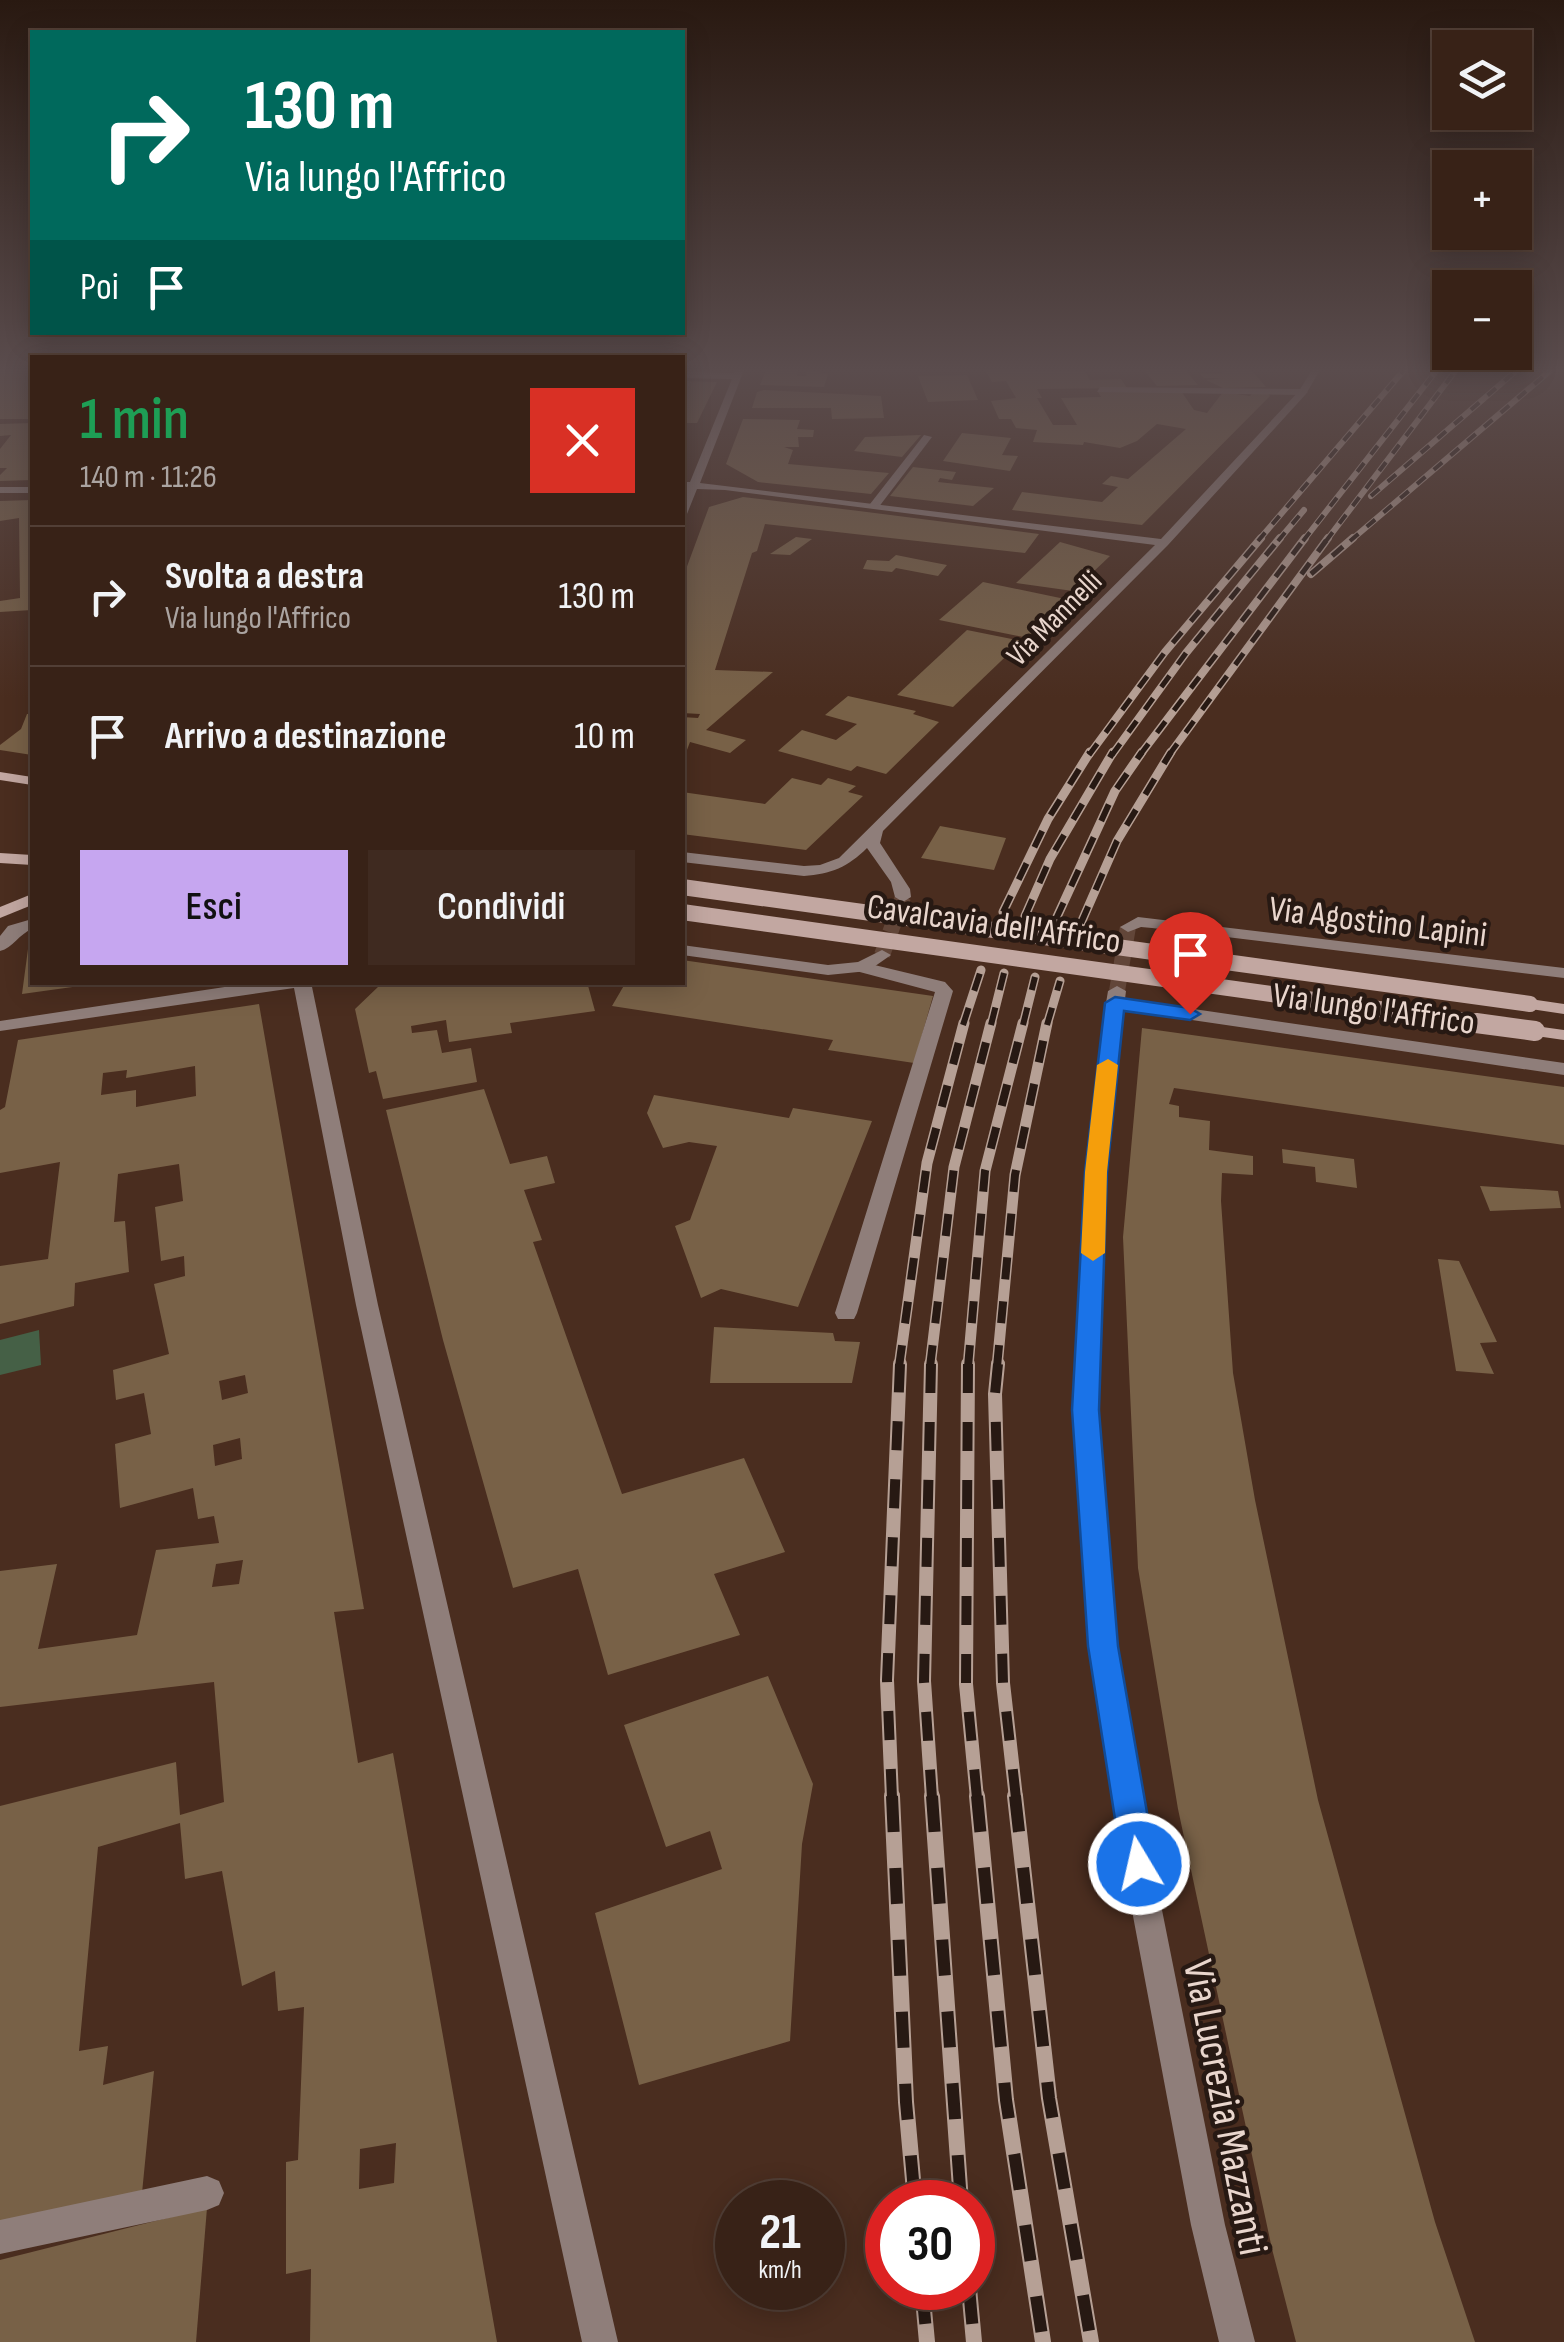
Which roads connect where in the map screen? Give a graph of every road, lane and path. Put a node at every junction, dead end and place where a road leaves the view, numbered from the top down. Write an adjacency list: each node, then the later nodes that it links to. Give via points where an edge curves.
1 (895, 479): 6 (street)
2 (1223, 479): 7 (street, Via Mannelli)
3 (688, 485): 6 (street)
4 (0, 490): 5 (street)
5 (30, 490)
6 (874, 506): 7 (street)
7 (1164, 543): 10 (street, Via Mannelli)
8 (0, 776): 9 (street)
9 (30, 781)
10 (876, 832): 11 (street, via 845,860 814,871); 15 (street, via 875,852 903,886)
11 (685, 856)
12 (0, 858): 13 (street)
13 (30, 860)
14 (685, 886): 29 (street, Cavalcavia dell'Affrico, bridge)
15 (903, 898)
16 (30, 900): 18 (street)
17 (685, 912): 31 (street, Cavalcavia dell'Affrico, bridge)
18 (0, 913)
19 (30, 925): 21 (street)
20 (1128, 927): 25 (street, Via Agostino Lapini, via 1138,922)
21 (0, 946)
22 (685, 950): 24 (street, via 828,970)
23 (882, 955): 24 (street)
24 (862, 967): 33 (street, via 944,991)
25 (1564, 973)
26 (280, 985): 30 (street)
27 (301, 985): 36 (street)
28 (1116, 997): 32 (street, Via lungo l'Affrico); 37 (street, Via Lucrezia Mazzanti, via 1096,1172 1086,1410 1103,1646 1145,1900)
29 (1564, 1008)
30 (0, 1026)
31 (1564, 1035)
32 (1564, 1069)
33 (846, 1313)
34 (208, 2193): 35 (street)
35 (0, 2236)
36 (600, 2342)
37 (1237, 2342)

